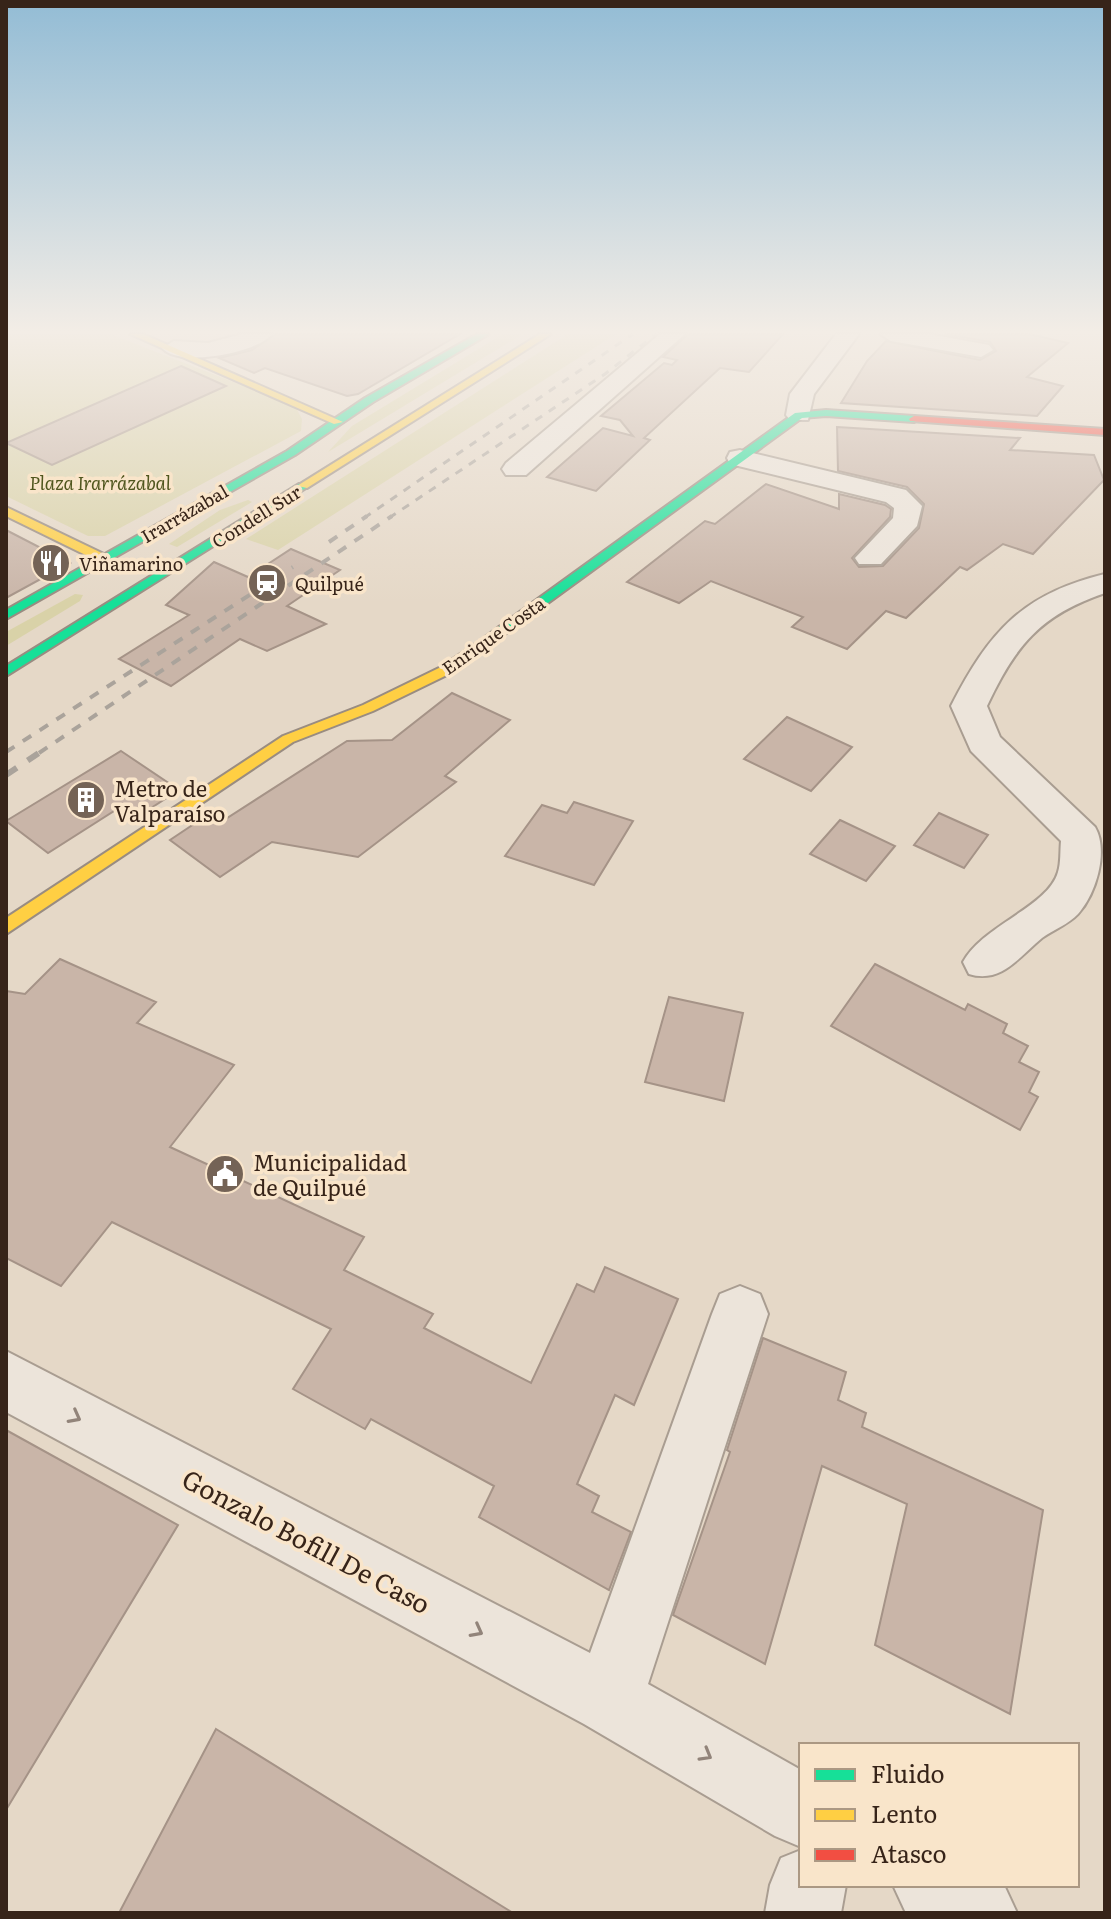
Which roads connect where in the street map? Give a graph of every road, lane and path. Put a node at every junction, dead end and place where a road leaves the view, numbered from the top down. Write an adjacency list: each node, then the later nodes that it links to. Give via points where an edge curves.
1 (336, 424): 11 (street, Irarrázabal)
2 (403, 424): 14 (street, Condell Sur)
3 (569, 424): 8 (street)
4 (787, 424): 7 (street, Enrique Costa)
5 (981, 424): 6 (street)
6 (1105, 432)
7 (740, 458): 10 (street, via 896,496 908,506 907,520); 15 (street, Enrique Costa, via 446,670 288,739)
8 (516, 469)
9 (6, 511): 11 (street)
10 (870, 558)
11 (104, 559): 13 (street, Irarrázabal)
12 (1105, 583): 16 (street, via 1071,593 1019,623 990,662 969,706 984,743 1081,837 1079,872 1063,903)
13 (6, 615)
14 (6, 672)
15 (6, 927)
16 (985, 962)
17 (740, 1314): 19 (street)
18 (6, 1380): 19 (street, Gonzalo Bofill De Caso, one-way to 19)
19 (608, 1700): 20 (street, Gonzalo Bofill De Caso, one-way to 20)
20 (799, 1809)
21 (808, 1887): 23 (street)
22 (934, 1887): 24 (street)
23 (803, 1913)
24 (979, 1913)

